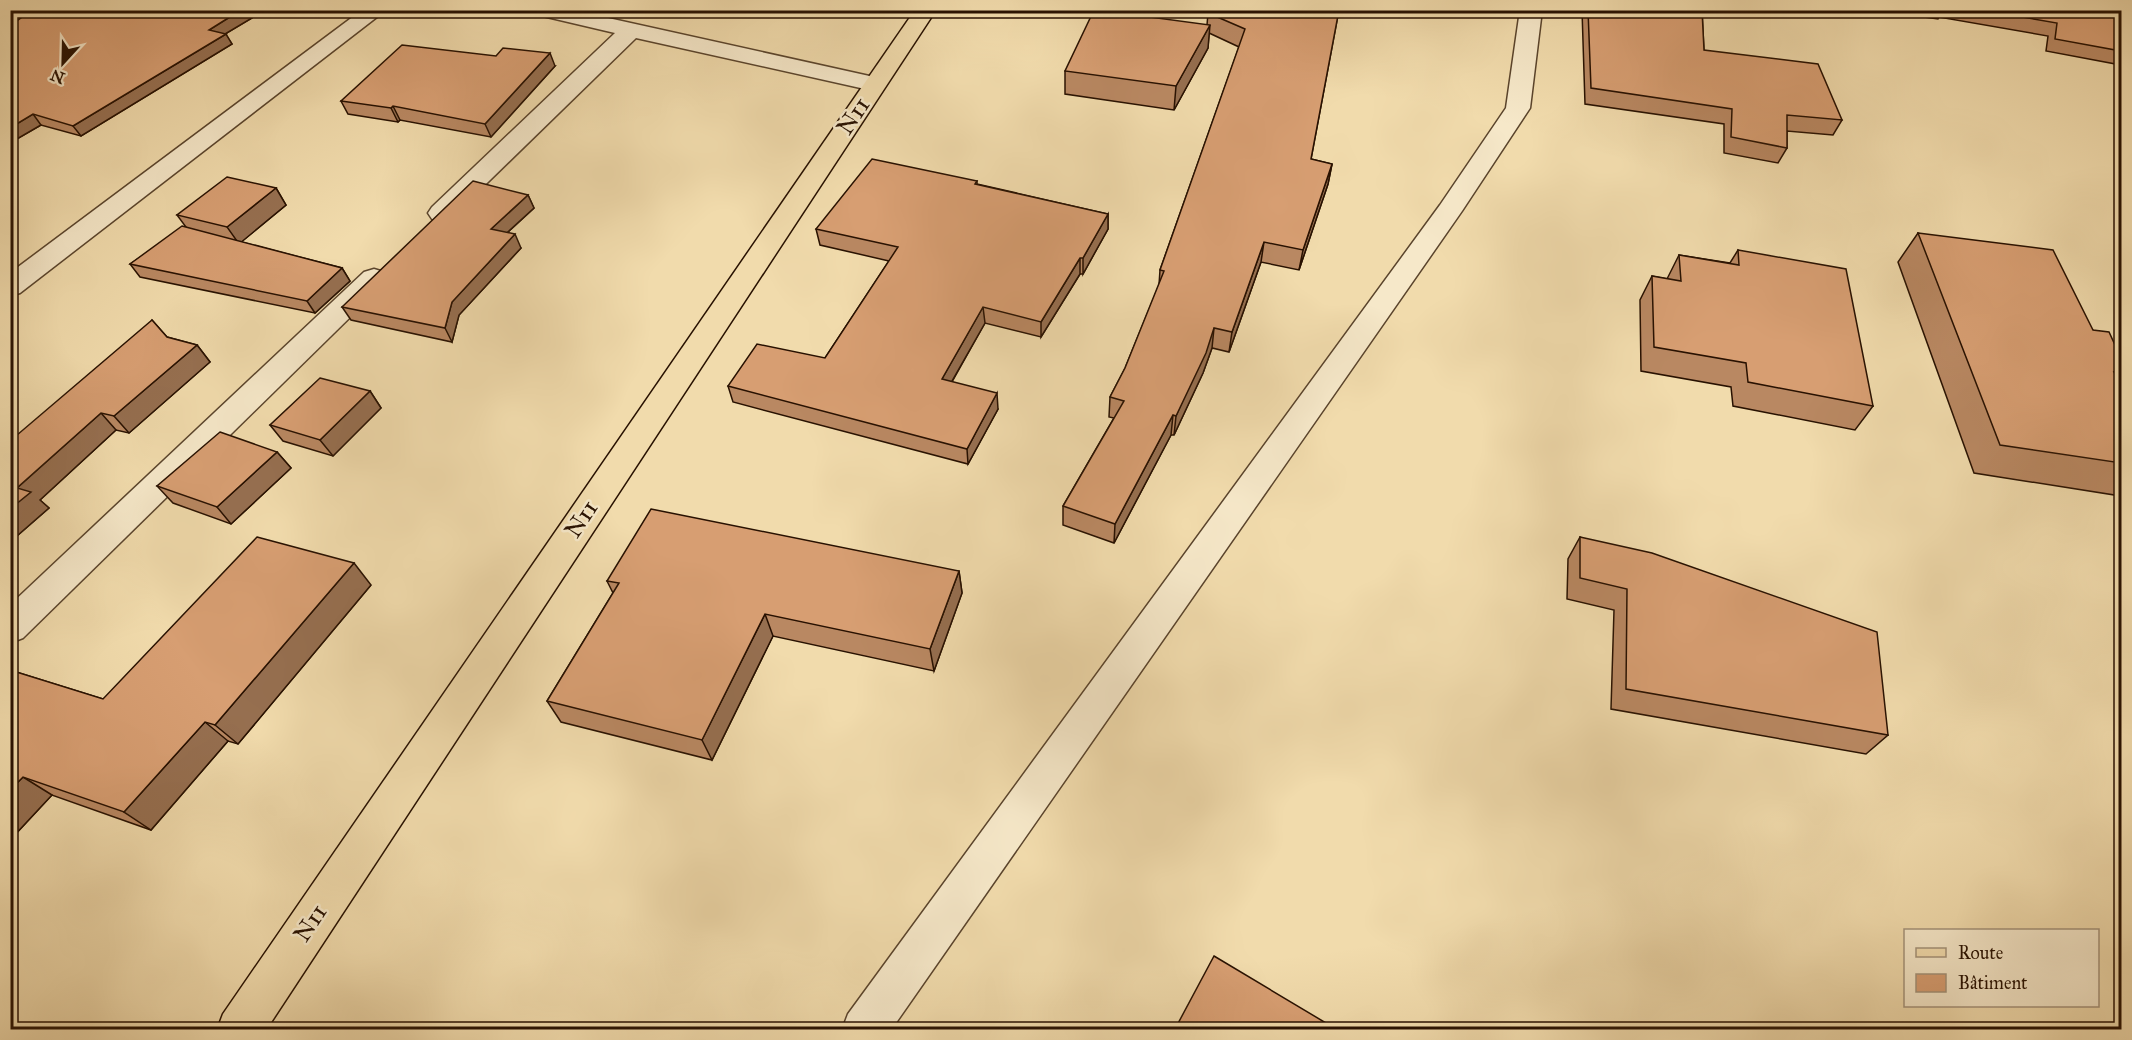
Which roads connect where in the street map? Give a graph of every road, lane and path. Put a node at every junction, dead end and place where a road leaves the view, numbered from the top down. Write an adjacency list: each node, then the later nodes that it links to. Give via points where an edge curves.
1 (376, 10): 11 (street)
2 (541, 10): 7 (street)
3 (926, 10): 8 (main road, N11)
4 (1531, 10): 14 (street, via 1518,108)
5 (2100, 19): 6 (street)
6 (2121, 21)
7 (630, 31): 8 (street); 9 (street)
8 (874, 84): 13 (main road, N11)
9 (423, 230)
10 (389, 263): 12 (street)
11 (10, 287)
12 (10, 628)
13 (239, 1029)
14 (864, 1029)

